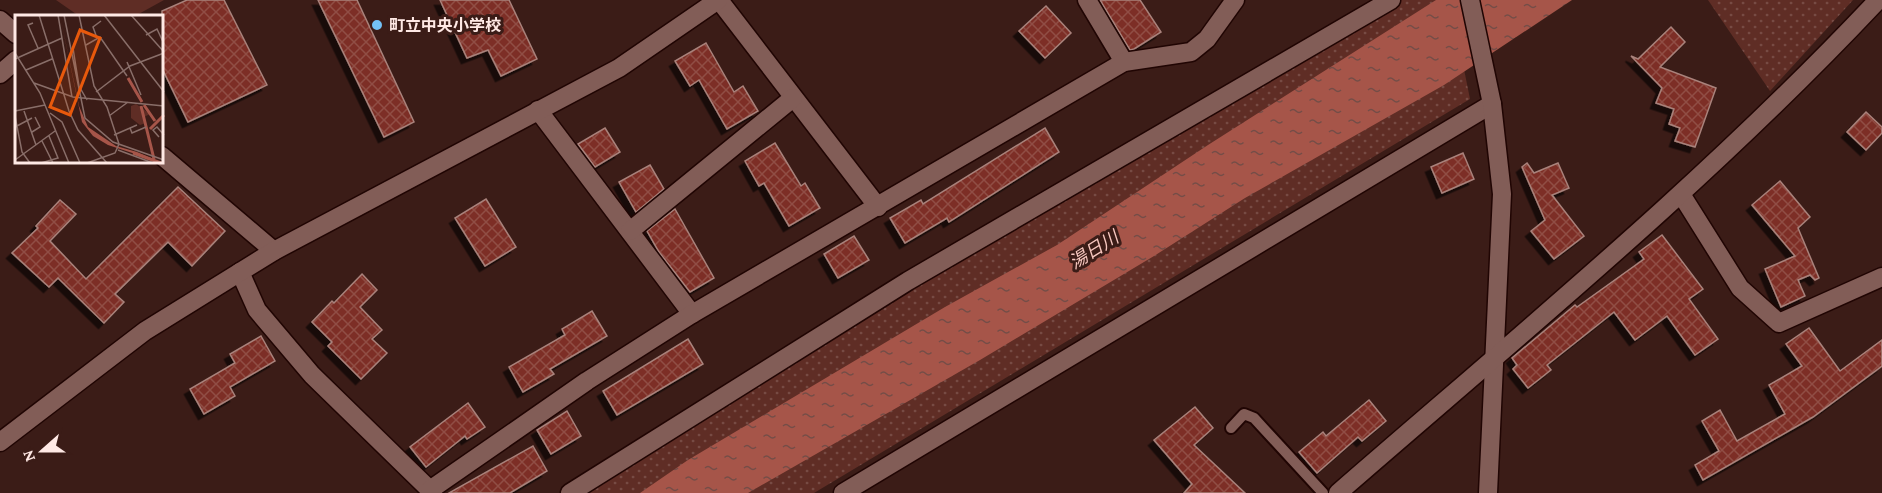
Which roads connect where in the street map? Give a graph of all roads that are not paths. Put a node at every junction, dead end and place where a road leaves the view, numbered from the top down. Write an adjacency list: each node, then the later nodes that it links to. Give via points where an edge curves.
1 (719, 0): 13 (street); 14 (street, via 619,68)
2 (1087, 0): 10 (street)
3 (1235, 0): 10 (street, via 1208,39 1191,52)
4 (1390, 0): 27 (street, via 908,281)
5 (1470, 0): 12 (street)
6 (1878, 0): 16 (street, via 1815,68)
7 (0, 20): 8 (street)
8 (15, 33)
9 (15, 61): 11 (street)
10 (1124, 62): 17 (street)
11 (0, 74)
12 (1490, 96): 23 (street, via 1502,194); 28 (street)
13 (793, 98): 17 (street); 18 (street)
14 (538, 111): 18 (street); 19 (street)
15 (164, 158): 19 (street)
16 (1682, 194): 21 (street, via 1740,288 1779,323); 23 (street)
17 (878, 207): 22 (street)
18 (630, 231): 22 (street)
19 (274, 251): 20 (street)
20 (240, 272): 25 (street, via 145,331); 26 (street, via 257,310 312,375)
21 (1882, 277)
22 (692, 314): 26 (street, via 587,381)
23 (1494, 357): 30 (street); 31 (street)
24 (1231, 428): 29 (lane, via 1244,414 1254,418)
25 (0, 442)
26 (431, 491)
27 (570, 493)
28 (843, 493)
29 (1323, 493)
30 (1338, 493)
31 (1488, 493)

